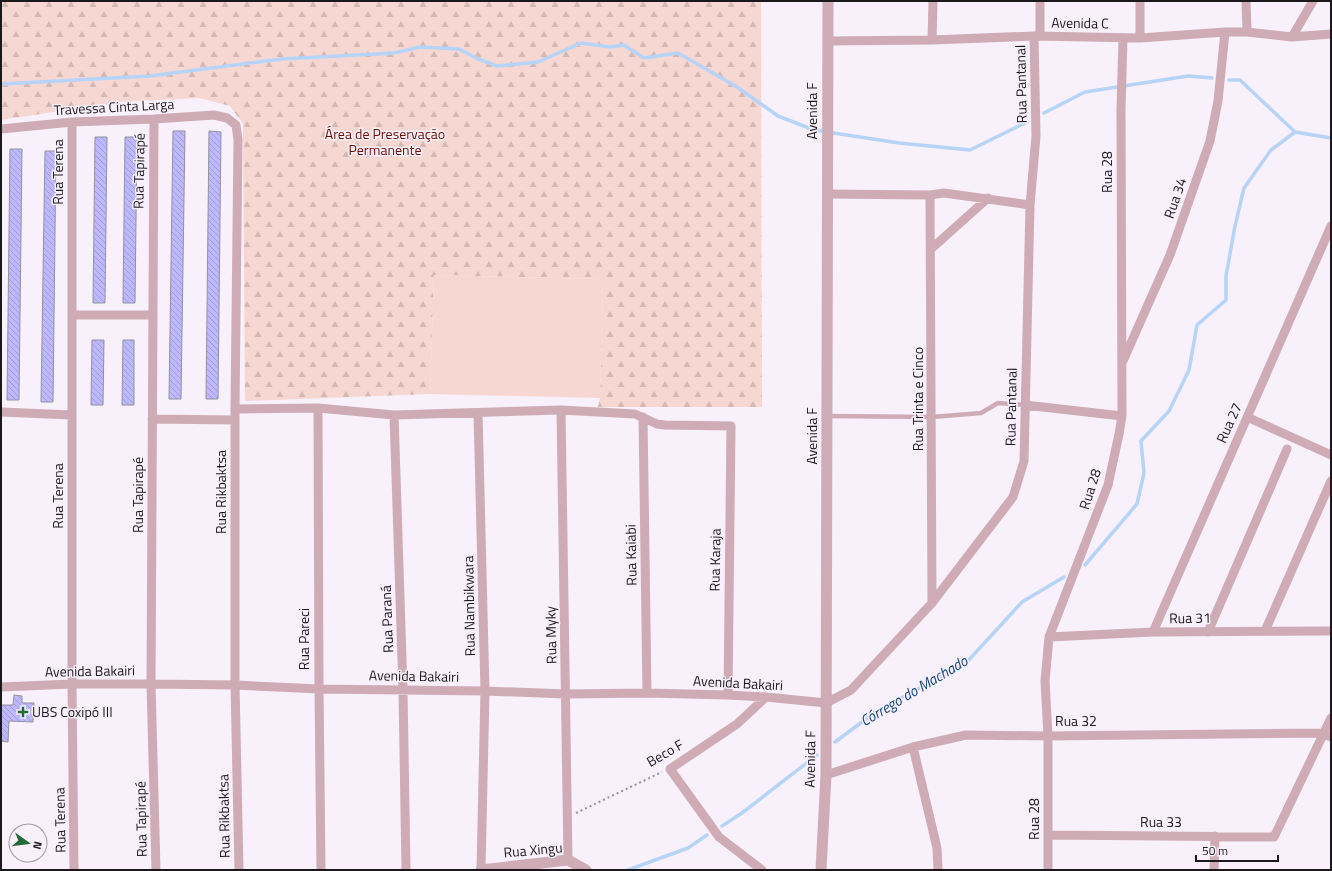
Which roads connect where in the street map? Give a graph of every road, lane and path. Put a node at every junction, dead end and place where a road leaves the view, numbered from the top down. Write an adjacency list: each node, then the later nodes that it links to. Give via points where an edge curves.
1 (828, 1): 15 (street, Avenida F)
2 (933, 1): 14 (street)
3 (1040, 1): 10 (street, Rua Pantanal)
4 (1140, 1): 13 (street)
5 (1246, 1): 8 (street)
6 (1313, 1): 11 (street)
7 (1225, 32): 8 (street, Avenida C); 13 (street, Avenida C); 28 (street, Rua 34, via 1218,101 1210,141 1170,255)
8 (1247, 32): 11 (street, Avenida C)
9 (1331, 34): 11 (street, Avenida C)
10 (1037, 36): 12 (street, Avenida C); 14 (street, Avenida C); 23 (street, Rua Pantanal, via 1036,136)
11 (1292, 37)
12 (1123, 38): 13 (street, Avenida C); 28 (street, Rua 28)
13 (1140, 38)
14 (932, 40): 15 (street, Avenida C)
15 (828, 41): 20 (street, Avenida F)
16 (227, 118): 17 (street, Travessa Cinta Larga, via 214,115); 31 (street, Rua Rikbaktsa, via 236,125 238,140)
17 (154, 119): 18 (street, Travessa Cinta Larga); 27 (street, Rua Tapirapé)
18 (72, 122): 19 (street, Travessa Cinta Larga); 26 (street, Rua Terena)
19 (1, 129)
20 (826, 194): 21 (street); 37 (street, Avenida F)
21 (930, 195): 22 (street, via 944,193); 25 (street, Rua Trinta e Cinco)
22 (988, 198): 23 (street); 25 (street)
23 (1030, 205): 29 (street, Rua Pantanal)
24 (1331, 226): 41 (street, Rua 27)
25 (931, 249): 40 (street, Rua Trinta e Cinco)
26 (72, 315): 27 (street); 36 (street, Rua Terena)
27 (152, 316): 42 (street, Rua Tapirapé)
28 (1121, 364): 38 (street, Rua 28)
29 (1025, 404): 38 (street); 40 (lane, via 998,403 981,413); 47 (street, Rua Pantanal, via 1024,461 1013,497)
30 (318, 408): 31 (street); 35 (street); 57 (street, Rua Pareci)
31 (235, 409): 43 (street, Rua Rikbaktsa)
32 (561, 410): 34 (street); 39 (street, via 635,414); 61 (street, Rua Myky)
33 (1, 412): 36 (street)
34 (478, 413): 35 (street); 59 (street, Rua Nambikwara)
35 (394, 415): 58 (street, Rua Paraná)
36 (72, 416): 53 (street, Rua Terena)
37 (827, 416): 40 (lane); 64 (street, Avenida F)
38 (1122, 416): 52 (street, Rua 28, via 1108,485)
39 (644, 417): 60 (street, Rua Kaiabi); 62 (street, Rua Karaja, via 665,425 731,426)
40 (932, 417): 47 (street, Rua Trinta e Cinco)
41 (1247, 417): 45 (street); 50 (street, Rua 27)
42 (152, 419): 43 (street); 54 (street, Rua Tapirapé)
43 (235, 420): 55 (street, Rua Rikbaktsa)
44 (1287, 449): 51 (street)
45 (1331, 455)
46 (1331, 481): 49 (street)
47 (932, 602): 64 (street, Rua Pantanal, via 851,690)
48 (1331, 630): 49 (street, Rua 31)
49 (1265, 631): 51 (street, Rua 31)
50 (1153, 632): 51 (street, Rua 31); 52 (street, Rua 31)
51 (1208, 632)
52 (1049, 637): 67 (street, Rua 28, via 1045,681)
53 (72, 684): 54 (street, Avenida Bakairi); 56 (street, Avenida Bakairi); 75 (street, Rua Terena)
54 (151, 684): 55 (street, Avenida Bakairi); 76 (street, Rua Tapirapé)
55 (235, 685): 57 (street, Avenida Bakairi); 77 (street, Rua Rikbaktsa)
56 (1, 687)
57 (318, 690): 58 (street, Avenida Bakairi); 78 (street, Rua Pareci)
58 (403, 690): 59 (street, Avenida Bakairi); 79 (street, Rua Paraná)
59 (485, 691): 61 (street, Avenida Bakairi); 80 (street, Rua Nambikwara)
60 (647, 693): 61 (street, Avenida Bakairi); 62 (street, Avenida Bakairi)
61 (566, 694): 71 (street, Rua Myky)
62 (728, 695): 63 (street, Avenida Bakairi)
63 (766, 697): 64 (street, Avenida Bakairi); 69 (street, Beco F, via 737,724)
64 (826, 703): 70 (street, Avenida F)
65 (1331, 718): 66 (street)
66 (1327, 735): 67 (street, Rua 32); 73 (street, Rua 33, via 1274,837)
67 (1048, 736): 68 (street, Rua 32, via 966,735); 72 (street, Rua 28)
68 (913, 747): 70 (street, Rua 32); 84 (street, via 937,848)
69 (670, 769): 71 (path, Beco F); 82 (street, via 719,837)
70 (826, 775): 83 (street, Avenida F)
71 (568, 817): 74 (street, Rua Myky)
72 (1048, 835): 73 (street, Rua 33); 85 (street, Rua 28)
73 (1214, 836): 86 (street)
74 (568, 860): 80 (street, Rua Xingu); 81 (street, Rua Xingu)
75 (74, 870)
76 (156, 870)
77 (239, 870)
78 (321, 870)
79 (406, 870)
80 (481, 870)
81 (586, 870)
82 (762, 870)
83 (821, 870)
84 (938, 870)
85 (1048, 870)
86 (1214, 870)

